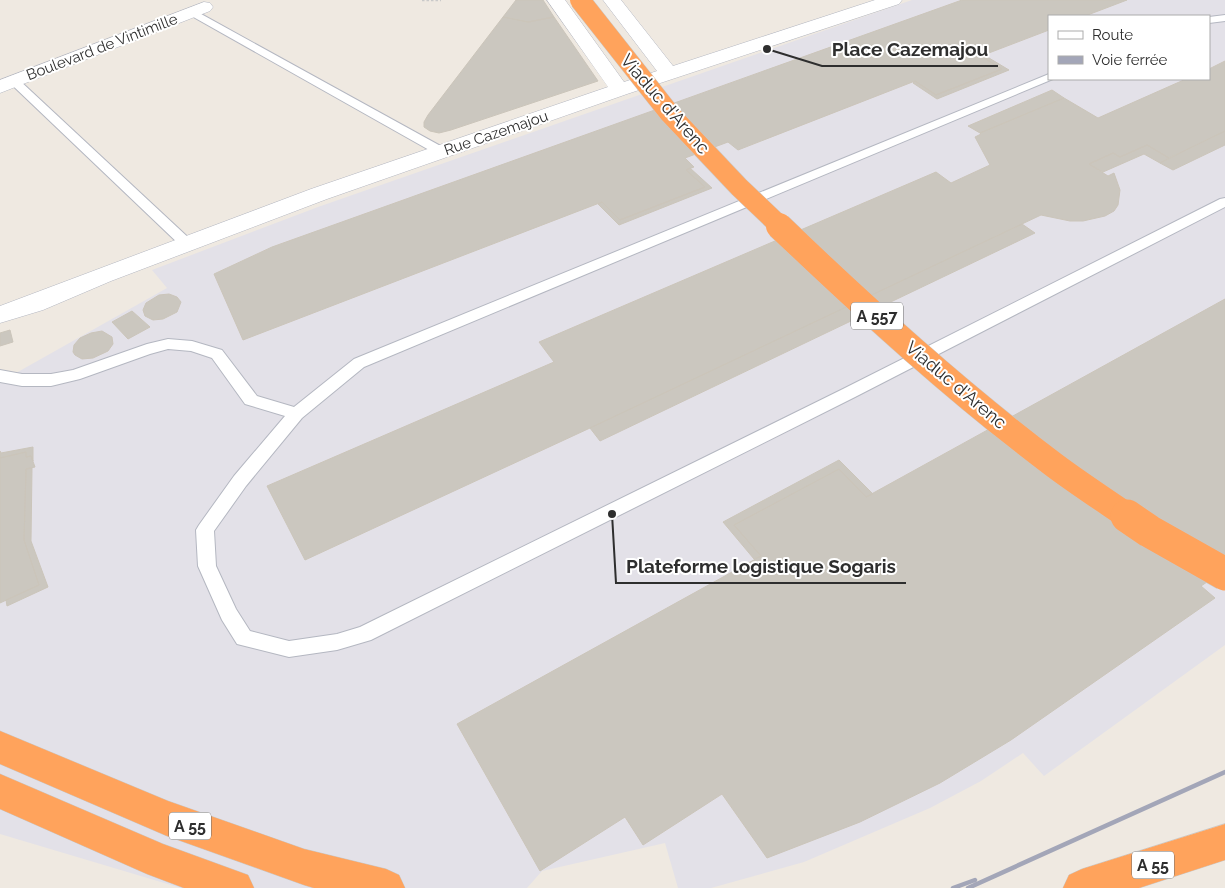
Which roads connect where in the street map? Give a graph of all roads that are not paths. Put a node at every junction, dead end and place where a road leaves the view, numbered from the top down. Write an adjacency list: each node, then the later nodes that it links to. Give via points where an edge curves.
1 (556, 0): 11 (street)
2 (580, 0): 18 (highway, Viaduc d'Arenc / A 557, bridge, via 670,114 842,286 968,397 1055,466 1149,531)
3 (612, 0): 8 (street)
4 (893, 0): 8 (street, Rue Cazemajou)
5 (198, 10): 10 (street, Boulevard de Vintimille); 12 (lane)
6 (1225, 18): 7 (lane)
7 (1210, 20)
8 (669, 74): 11 (street, Rue Cazemajou)
9 (1048, 77): 17 (lane, via 359,363)
10 (7, 84): 14 (lane)
11 (620, 90): 12 (street, Rue Cazemajou)
12 (442, 152): 14 (street, Rue Cazemajou)
13 (1225, 202): 17 (lane, via 364,634 337,642 289,649 244,638 207,566 205,530 240,481)
14 (187, 244): 15 (street, Rue Cazemajou)
15 (0, 315)
16 (0, 376): 17 (lane, via 51,380 75,375 161,345 192,346 217,354 251,400)
17 (296, 414)
18 (1225, 574)
19 (0, 747): 23 (highway, A 55, via 167,818 304,867)
20 (0, 791): 22 (highway, A 55, via 160,861)
21 (1225, 842): 24 (highway, A 55)
22 (236, 888)
23 (386, 888)
24 (1082, 888)

